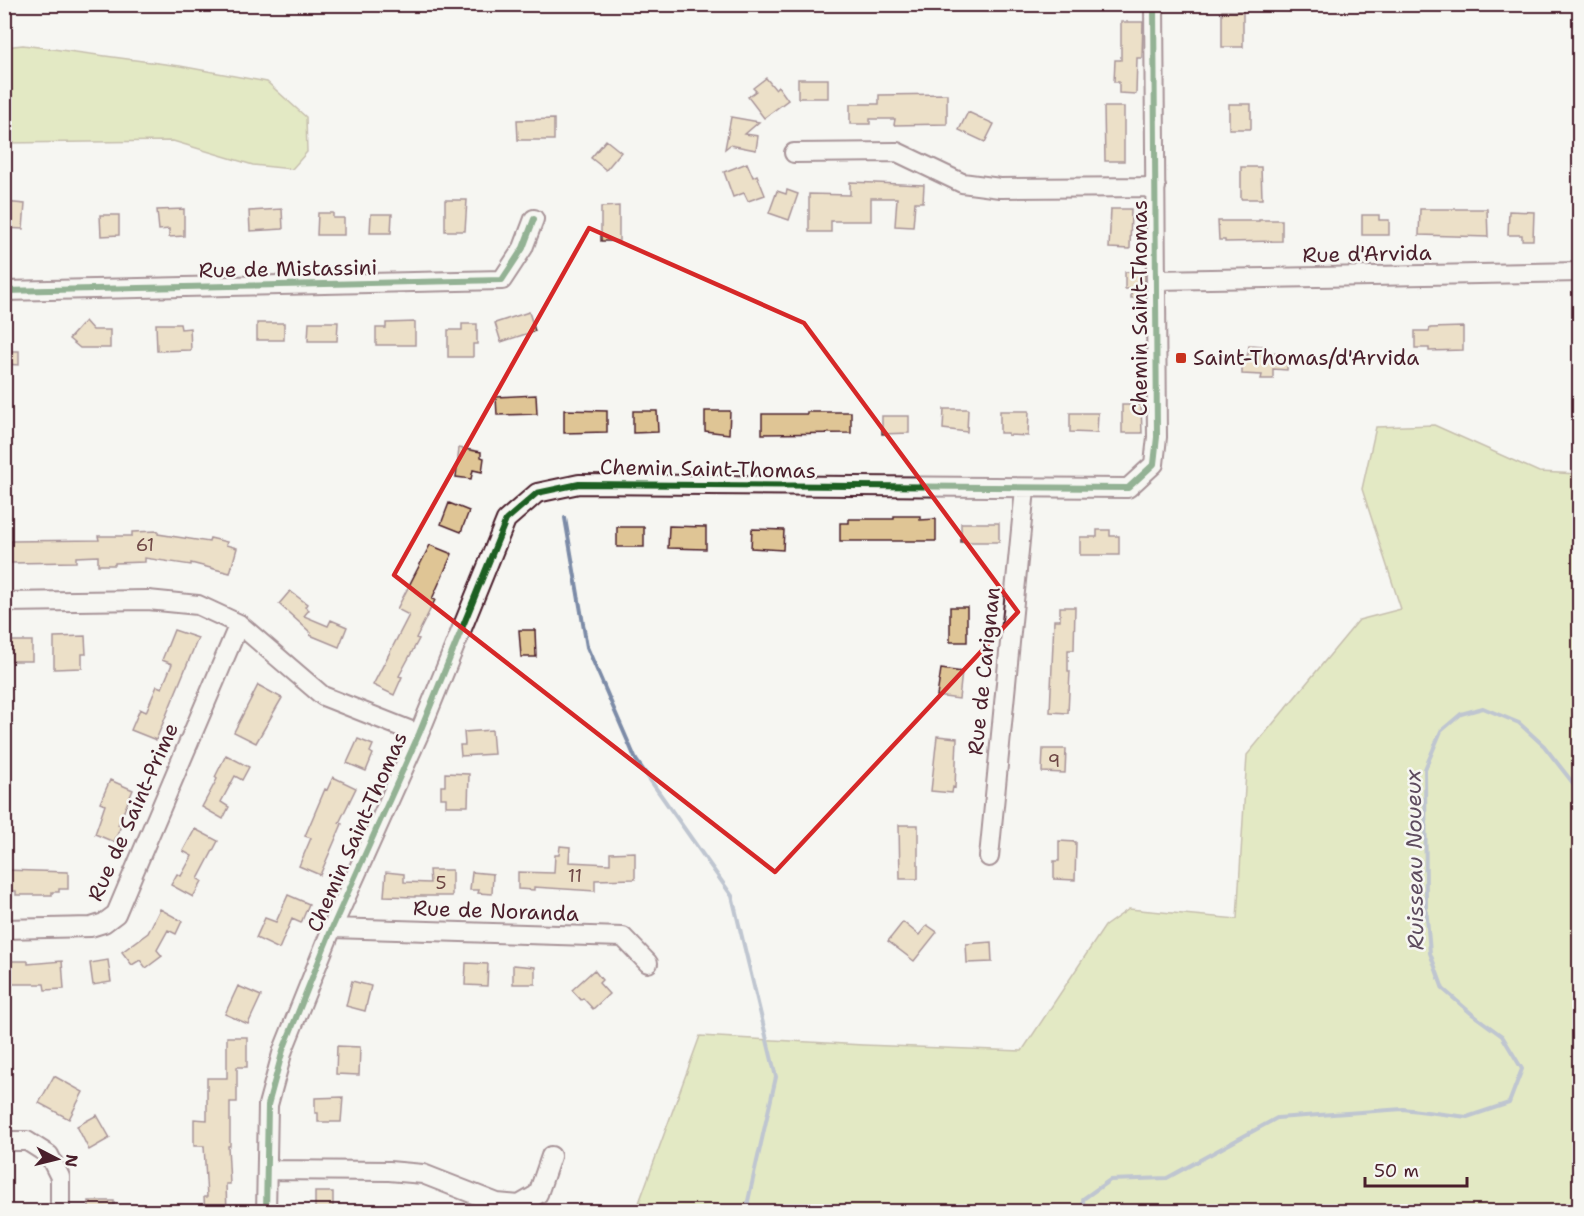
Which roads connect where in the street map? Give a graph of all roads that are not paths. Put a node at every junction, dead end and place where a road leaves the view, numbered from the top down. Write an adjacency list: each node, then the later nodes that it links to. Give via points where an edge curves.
1 (1154, 4): 3 (street, Chemin Saint-Thomas)
2 (794, 153): 3 (street, via 897,152 962,183 1000,188)
3 (1156, 187): 6 (street, Chemin Saint-Thomas)
4 (534, 219): 7 (street, Rue de Mistassini, via 523,248 502,280)
5 (1580, 272): 6 (street, Rue d'Arvida)
6 (1156, 280): 8 (street, Chemin Saint-Thomas, via 1154,464 1128,488)
7 (4, 291)
8 (1025, 489): 11 (street, Chemin Saint-Thomas, via 579,484 537,493 506,520); 12 (street, Rue de Carignan)
9 (4, 602): 10 (street, via 176,602 198,605)
10 (240, 624): 11 (street, via 323,696); 14 (street, Rue de Saint-Prime, via 116,915 91,927)
11 (419, 734): 13 (street, Chemin Saint-Thomas)
12 (989, 857)
13 (332, 928): 15 (street, Rue de Noranda, via 623,937); 18 (street, Chemin Saint-Thomas, via 283,1050 268,1105)
14 (4, 929)
15 (648, 963)
16 (4, 1141): 19 (street, via 27,1141 49,1155 60,1177)
17 (551, 1156): 18 (street, via 538,1194 519,1205 497,1203 423,1174 389,1170)
18 (267, 1170): 20 (street, Chemin Saint-Thomas)
19 (60, 1212)
20 (266, 1212)

